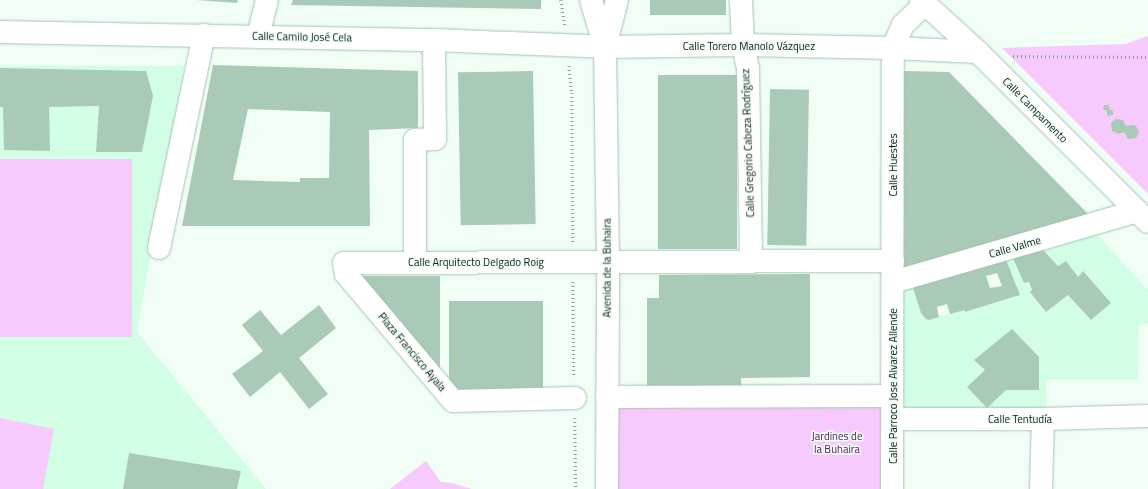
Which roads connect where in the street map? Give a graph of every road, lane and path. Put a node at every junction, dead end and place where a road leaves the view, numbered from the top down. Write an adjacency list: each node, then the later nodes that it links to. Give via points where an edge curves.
1 (267, 0): 10 (street)
2 (561, 0): 7 (path)
3 (591, 0): 13 (street, Avenida de la Buhaira)
4 (617, 0): 13 (street, Avenida de la Buhaira)
5 (741, 0): 12 (street, Calle Gregorio Cabeza Rodríguez)
6 (923, 2): 14 (street, via 903,25); 15 (street, Calle Campamento)
7 (565, 27)
8 (0, 32): 9 (street, Calle Camilo José Cela)
9 (204, 35): 10 (street, Calle Camilo José Cela); 18 (street)
10 (258, 36): 11 (street, Calle Camilo José Cela)
11 (434, 40): 13 (street, Calle Camilo José Cela); 22 (street, via 435,140 415,140)
12 (743, 45): 13 (street, Calle Torero Manolo Vázquez); 14 (street, Calle Torero Manolo Vázquez); 20 (street, Calle Gregorio Cabeza Rodríguez, via 748,70)
13 (605, 47): 19 (street, Avenida de la Buhaira)
14 (893, 48): 15 (street, Calle Torero Manolo Vázquez); 23 (street, Calle Huestes)
15 (980, 54): 16 (path); 17 (street, Calle Campamento)
16 (1148, 57)
17 (1143, 217): 23 (street, Calle Valme)
18 (159, 248)
19 (608, 262): 20 (street, Calle Arquitecto Delgado Roig); 22 (street, Calle Arquitecto Delgado Roig); 25 (street, Avenida de la Buhaira)
20 (751, 262): 23 (street, Calle Valme)
21 (344, 263): 22 (street, Calle Arquitecto Delgado Roig); 26 (street, Plaza Francisco Ayala, via 346,274 453,401)
22 (415, 263)
23 (893, 272): 24 (street, Calle Parroco Jose Alvarez Allende)
24 (892, 396): 25 (street); 28 (street, Calle Parroco Jose Alvarez Allende)
25 (606, 397): 30 (street, Avenida de la Buhaira)
26 (575, 398)
27 (1148, 416): 29 (street, Calle Tentudía)
28 (892, 419): 29 (street, Calle Tentudía); 31 (street, Calle Parroco Jose Alvarez Allende)
29 (1043, 419): 32 (street)
30 (607, 489)
31 (892, 489)
32 (1041, 489)

